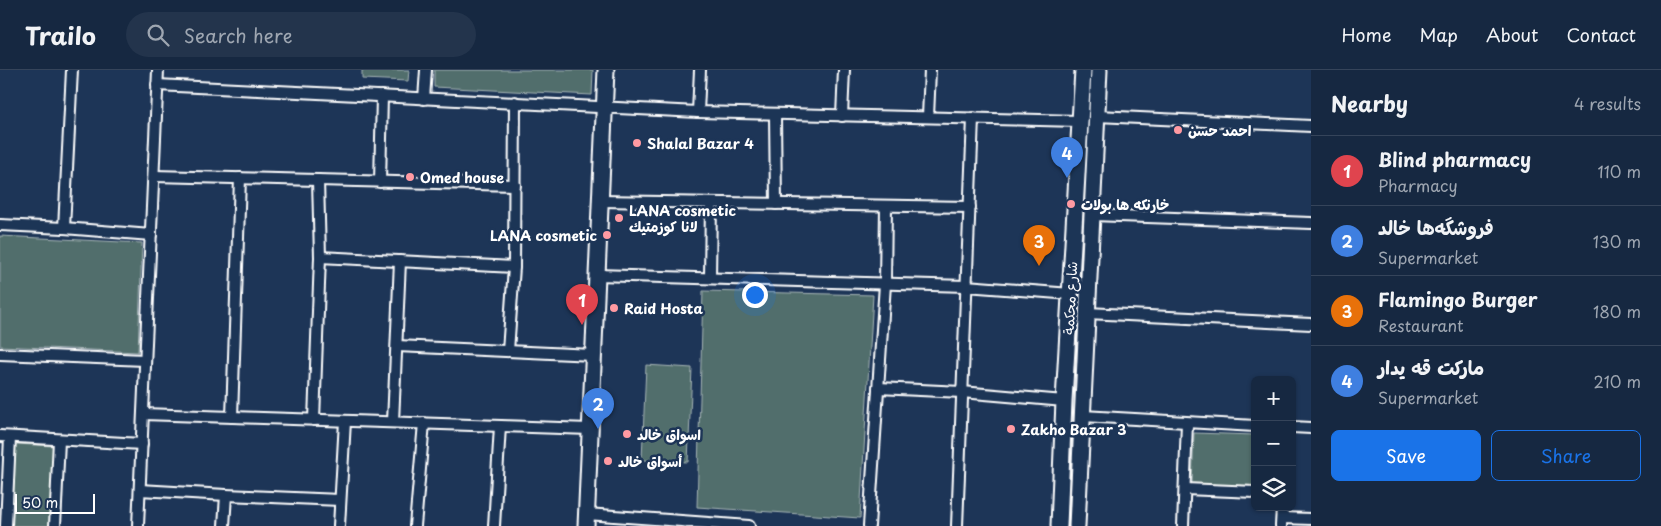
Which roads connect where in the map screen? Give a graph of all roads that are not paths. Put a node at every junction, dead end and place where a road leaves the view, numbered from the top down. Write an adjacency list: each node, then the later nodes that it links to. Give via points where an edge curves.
1 (72, 70): 36 (street)
2 (158, 70): 10 (street)
3 (426, 70): 12 (street)
4 (606, 70): 14 (main road)
5 (700, 70): 15 (street)
6 (844, 70): 17 (street)
7 (930, 70): 19 (street)
8 (1083, 70): 21 (main road, شارع محكمة)
9 (1099, 70): 18 (main road, شارع محكمة)
10 (158, 84): 11 (street); 23 (street)
11 (382, 96): 12 (street); 26 (street)
12 (424, 99): 13 (street)
13 (515, 102): 14 (street); 27 (street)
14 (604, 107): 15 (street); 28 (main road)
15 (698, 112): 16 (street)
16 (775, 115): 17 (street); 30 (street)
17 (842, 116): 19 (street)
18 (1097, 116): 22 (street); 33 (main road, شارع محكمة)
19 (928, 117): 20 (street)
20 (973, 118): 21 (street); 32 (street)
21 (1079, 121): 45 (main road, شارع محكمة)
22 (1311, 126)
23 (154, 176): 24 (street); 37 (street)
24 (240, 178): 25 (street); 58 (street)
25 (318, 180): 26 (street); 38 (street)
26 (380, 182): 27 (street)
27 (515, 185): 40 (street)
28 (600, 201): 29 (street); 41 (main road)
29 (711, 203): 30 (street); 42 (street)
30 (776, 204): 31 (street)
31 (886, 206): 32 (street); 43 (street)
32 (970, 207): 44 (street)
33 (1092, 215): 34 (street); 46 (main road, شارع محكمة)
34 (1311, 223)
35 (0, 225): 36 (street)
36 (64, 228): 37 (street)
37 (151, 234): 52 (street)
38 (320, 257): 39 (street); 59 (street)
39 (400, 261): 40 (street); 48 (street)
40 (514, 267): 49 (street)
41 (597, 275): 42 (street); 51 (main road)
42 (710, 278): 43 (street)
43 (885, 284): 44 (street); 53 (street)
44 (966, 286): 45 (street); 54 (street)
45 (1071, 294): 55 (main road, شارع محكمة)
46 (1087, 312): 47 (street); 57 (main road, شارع محكمة)
47 (1311, 324)
48 (397, 346): 49 (street); 61 (street)
49 (508, 351): 51 (street)
50 (0, 354): 52 (street)
51 (594, 355): 68 (main road)
52 (146, 360): 56 (street)
53 (878, 388): 54 (street); 88 (street)
54 (962, 392): 55 (street); 89 (street)
55 (1064, 400): 90 (main road, شارع محكمة)
56 (143, 414): 58 (street); 71 (street)
57 (1082, 416): 63 (street); 91 (main road, شارع محكمة)
58 (232, 417): 59 (street)
59 (314, 420): 60 (street)
60 (345, 421): 61 (street); 76 (street)
61 (394, 422): 62 (street)
62 (424, 423): 64 (street); 85 (street)
63 (1187, 423): 65 (street); 72 (street)
64 (500, 426): 68 (street); 86 (street)
65 (1251, 426)
66 (1296, 427): 67 (street)
67 (1311, 428)
68 (590, 429): 79 (main road)
69 (5, 436): 70 (street); 80 (street)
70 (59, 440): 71 (street); 81 (street)
71 (142, 444): 73 (street)
72 (1185, 489): 74 (street); 92 (street)
73 (140, 490): 75 (street); 82 (street)
74 (1251, 492)
75 (226, 495): 76 (street); 83 (street)
76 (340, 500): 84 (street)
77 (1282, 517): 78 (street)
78 (1311, 519)
79 (586, 520): 87 (street)
80 (6, 526)
81 (55, 526)
82 (138, 526)
83 (224, 526)
84 (339, 526)
85 (415, 526)
86 (494, 526)
87 (749, 526)
88 (869, 526)
89 (957, 526)
90 (1059, 526)
91 (1077, 526)
92 (1183, 526)

